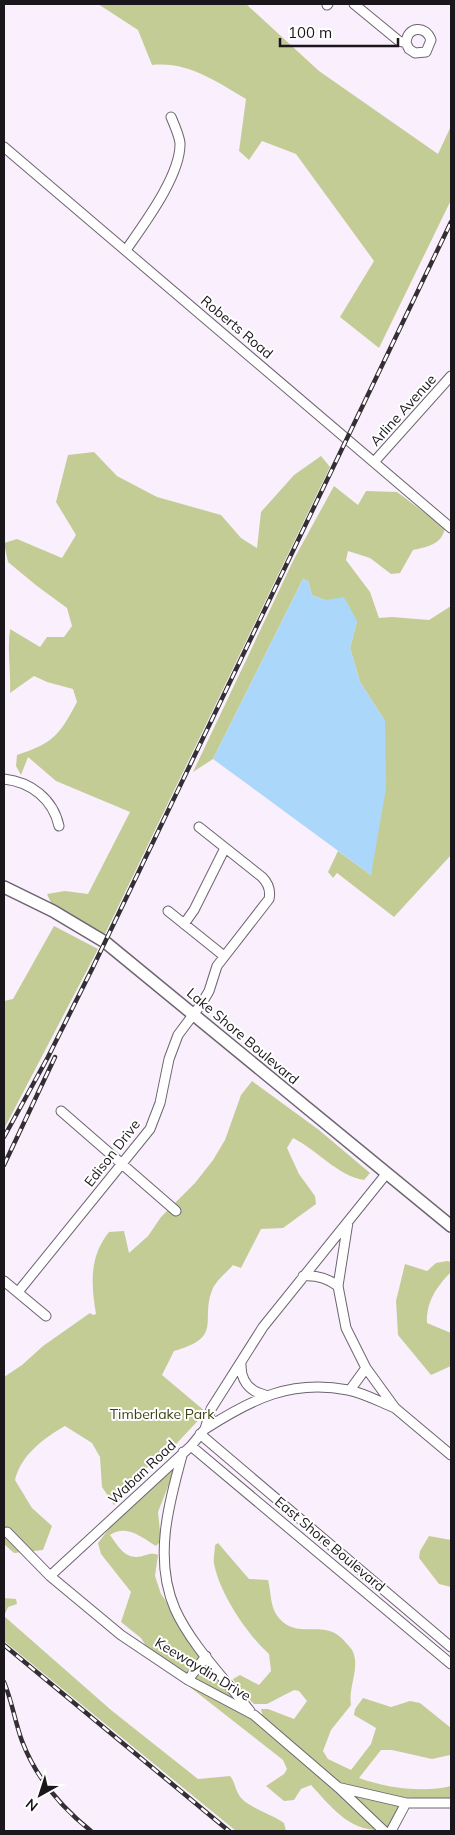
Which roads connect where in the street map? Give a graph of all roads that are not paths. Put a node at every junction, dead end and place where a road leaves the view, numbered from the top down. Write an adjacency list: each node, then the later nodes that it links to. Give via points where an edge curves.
1 (354, 4): 2 (street, via 399,41)
2 (406, 43)
3 (171, 117): 5 (street, via 180,142 176,160 162,195)
4 (4, 147): 5 (street, Roberts Road)
5 (126, 250): 7 (street, Roberts Road)
6 (451, 376): 7 (street, Arline Avenue)
7 (374, 462): 8 (street, Roberts Road)
8 (451, 528)
9 (4, 779): 10 (street, via 37,791 50,801)
10 (59, 826)
11 (199, 827): 12 (street)
12 (225, 848): 15 (street); 16 (street, Edison Drive, via 262,877 271,894 263,909)
13 (4, 887): 17 (main road, Lake Shore Boulevard, via 105,942)
14 (168, 911): 15 (street)
15 (184, 924): 16 (street)
16 (224, 956): 17 (street, Edison Drive)
17 (195, 1015): 19 (street, Edison Drive, via 178,1035 150,1129); 20 (main road, Lake Shore Boulevard)
18 (61, 1111): 19 (street)
19 (123, 1164): 21 (street); 27 (street, Edison Drive)
20 (388, 1173): 22 (street, Waban Road); 23 (main road, Lake Shore Boulevard)
21 (176, 1211)
22 (348, 1222): 24 (street, Waban Road); 26 (street)
23 (451, 1226)
24 (303, 1276): 26 (street, via 330,1280); 29 (street, Waban Road, via 262,1326)
25 (4, 1280): 27 (street)
26 (338, 1286): 30 (street, via 346,1328)
27 (18, 1292): 28 (street)
28 (46, 1316)
29 (241, 1361): 32 (street, via 240,1371 248,1386); 34 (street, Waban Road, via 211,1408)
30 (366, 1368): 31 (street); 33 (street)
31 (350, 1390): 32 (street, via 319,1386); 33 (street)
32 (266, 1395): 34 (street, via 240,1406)
33 (396, 1408): 36 (street)
34 (202, 1432): 35 (street, Waban Road); 38 (street, East Shore Boulevard)
35 (187, 1448): 39 (street, East Shore Boulevard); 40 (street, Waban Road); 42 (street, via 166,1521 163,1545 168,1588 176,1610)
36 (451, 1455)
37 (8, 1532): 40 (street, Keewaydin Drive)
38 (320, 1538): 39 (street); 41 (street, East Shore Boulevard)
39 (313, 1548): 43 (street, East Shore Boulevard)
40 (50, 1576): 44 (street, Keewaydin Drive, via 121,1635)
41 (451, 1647)
42 (206, 1656): 44 (street); 45 (street)
43 (451, 1664)
44 (188, 1680): 45 (street, Keewaydin Drive)
45 (254, 1715): 46 (street, Keewaydin Drive)
46 (339, 1788): 47 (street); 49 (street, Keewaydin Drive)
47 (406, 1803): 48 (street); 50 (street)
48 (451, 1803)
49 (384, 1831)
50 (390, 1831)

